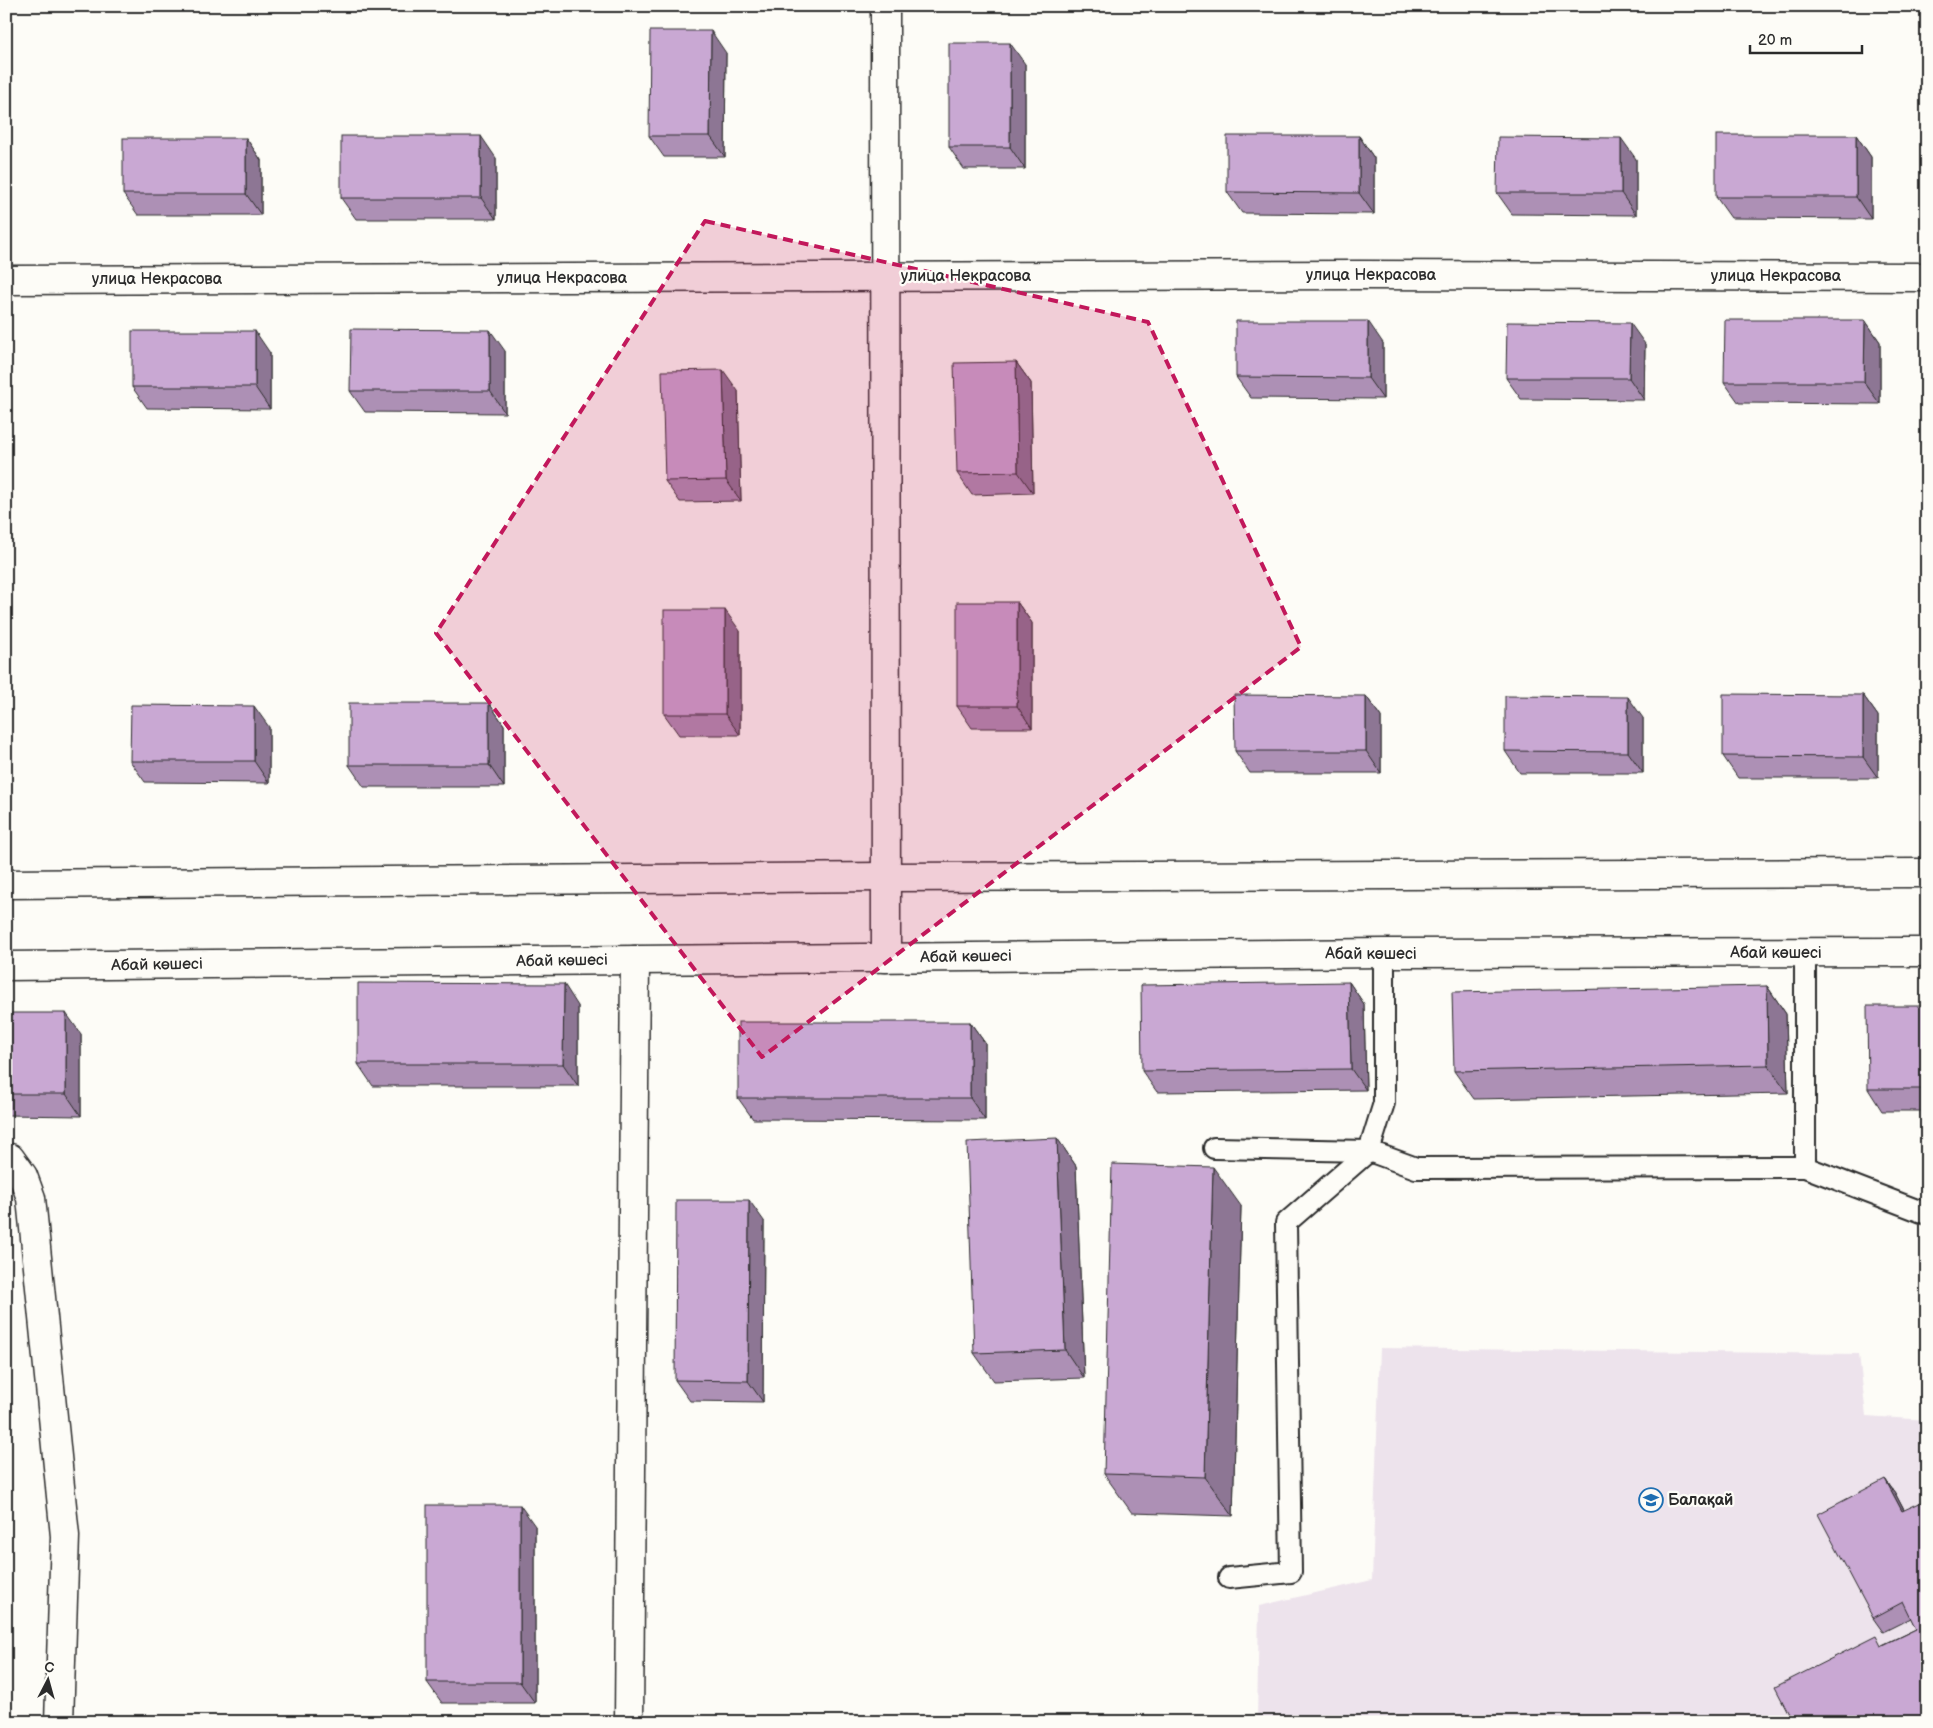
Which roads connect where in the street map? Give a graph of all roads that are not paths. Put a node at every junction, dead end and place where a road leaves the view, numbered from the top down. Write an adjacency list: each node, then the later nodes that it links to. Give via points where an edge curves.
1 (885, 6): 2 (street)
2 (885, 277): 3 (street, улица Некрасова); 4 (street, улица Некрасова); 6 (street)
3 (1927, 277)
4 (6, 280)
5 (1927, 873): 6 (street)
6 (885, 877): 7 (street); 11 (street)
7 (6, 884)
8 (1927, 952): 10 (street, Абай көшесі)
9 (1384, 953): 10 (street, Абай көшесі); 11 (street, Абай көшесі); 15 (lane, via 1384,1103)
10 (1805, 953): 17 (lane)
11 (886, 958): 12 (street, Абай көшесі)
12 (635, 960): 13 (street, Абай көшесі); 21 (street)
13 (6, 966)
14 (1214, 1148): 15 (lane)
15 (1369, 1151): 17 (lane, via 1416,1168); 19 (lane, via 1286,1224 1291,1572)
16 (6, 1158): 20 (street, via 10,1158 23,1176 31,1198 65,1536)
17 (1805, 1167): 18 (lane)
18 (1927, 1214)
19 (1229, 1578)
20 (59, 1722)
21 (629, 1722)

